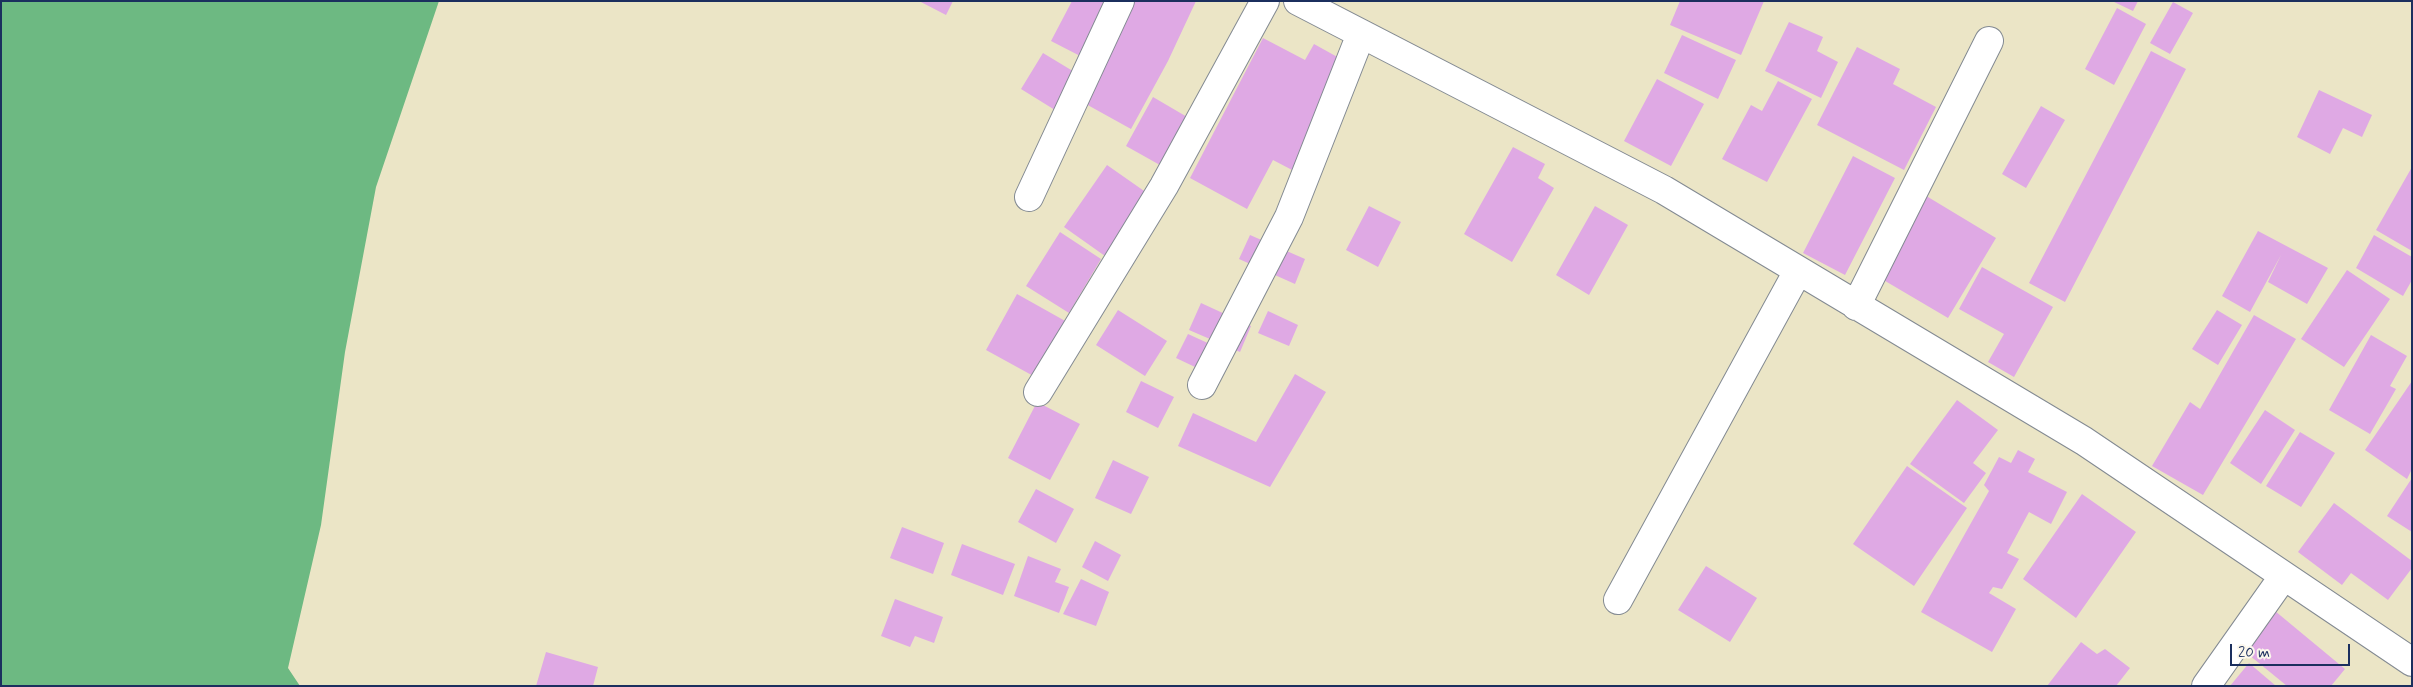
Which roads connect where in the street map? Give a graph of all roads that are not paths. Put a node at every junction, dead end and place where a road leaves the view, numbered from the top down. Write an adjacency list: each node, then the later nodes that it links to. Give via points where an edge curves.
1 (1120, 1): 6 (street)
2 (1265, 1): 10 (street, via 1164,186)
3 (1298, 1): 4 (street)
4 (1361, 34): 7 (street, via 1664,190); 9 (street, via 1289,217)
5 (1989, 41): 8 (street)
6 (1029, 197)
7 (1798, 271): 8 (street); 12 (street)
8 (1856, 306): 11 (street, via 2084,441)
9 (1202, 386)
10 (1038, 392)
11 (2283, 577): 13 (street); 14 (street)
12 (1618, 600)
13 (2412, 662)
14 (2206, 686)

